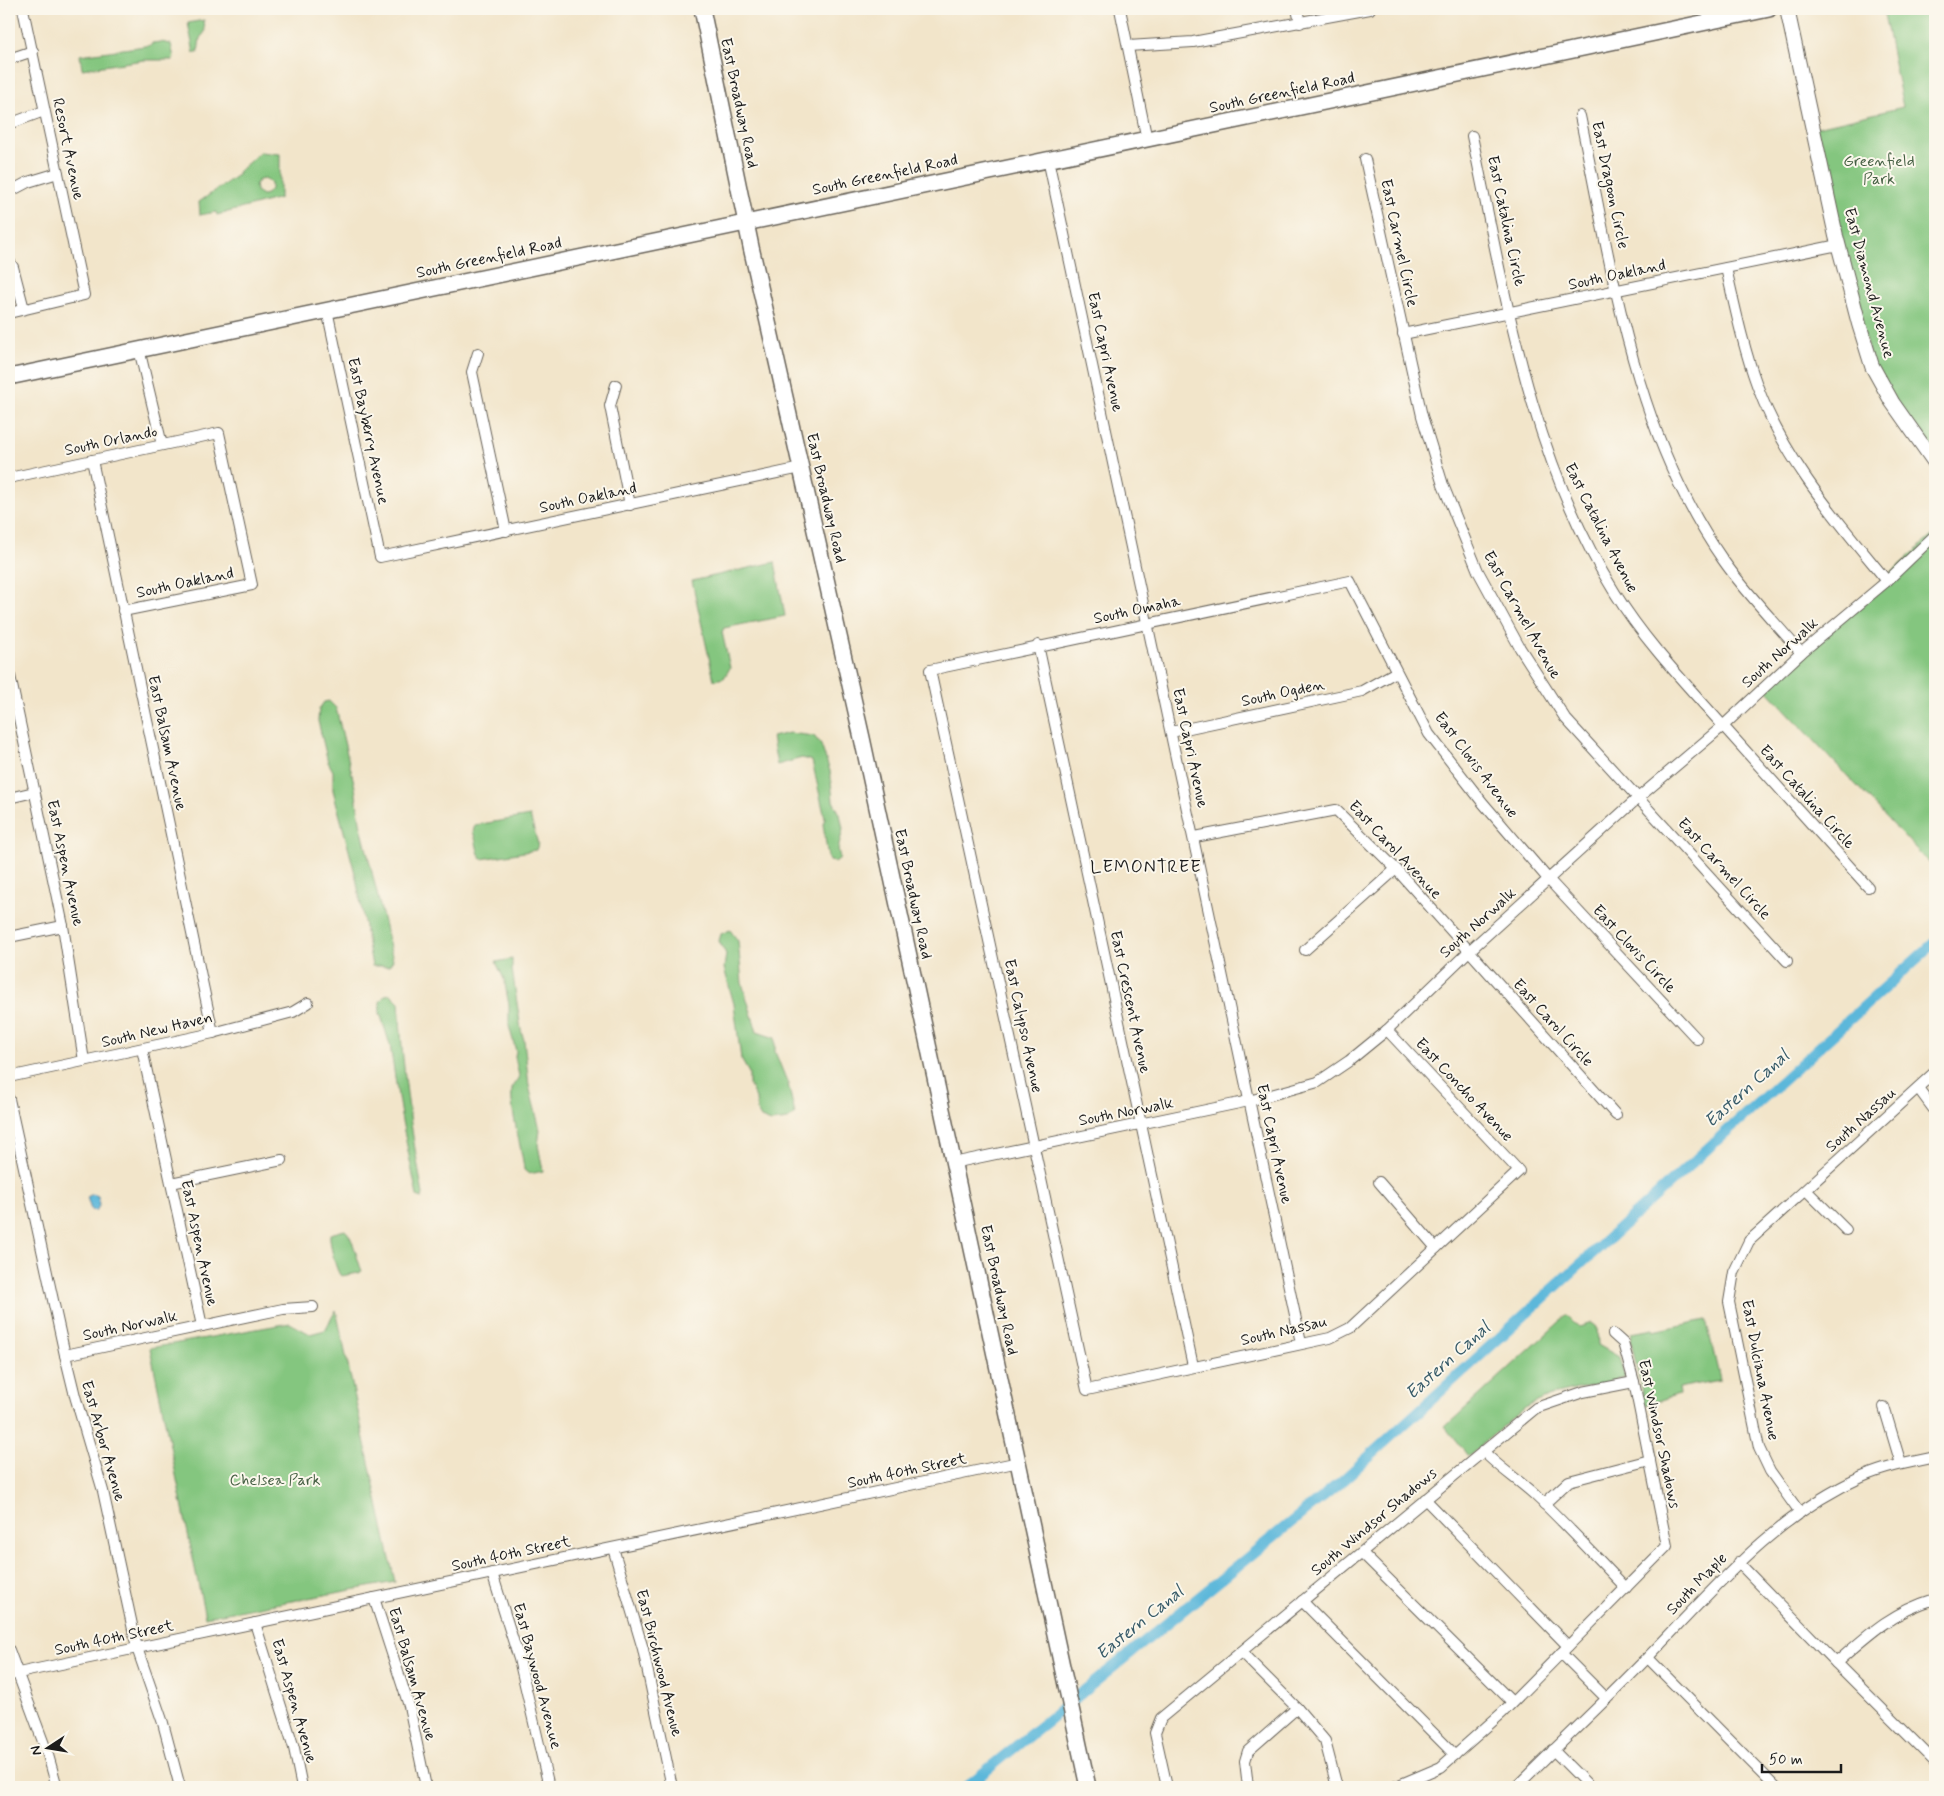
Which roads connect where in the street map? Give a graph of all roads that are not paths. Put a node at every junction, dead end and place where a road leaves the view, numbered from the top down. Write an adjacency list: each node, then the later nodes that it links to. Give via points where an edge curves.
1 (23, 9): 10 (street, Resort Avenue)
2 (702, 9): 21 (main road, East Broadway Road)
3 (1120, 9): 9 (street)
4 (1296, 9): 8 (street)
5 (1370, 9): 8 (street)
6 (1769, 9): 16 (main road, South Greenfield Road)
7 (1787, 9): 22 (street, East Diamond Avenue)
8 (1300, 23): 9 (street, via 1193,42)
9 (1128, 46): 16 (street)
10 (33, 51): 11 (street); 12 (street, Resort Avenue)
11 (9, 59)
12 (44, 112): 14 (street); 19 (street, Resort Avenue)
13 (1580, 116): 25 (street, East Dragoon Circle)
14 (9, 124)
15 (1472, 136): 28 (street, East Catalina Circle)
16 (1147, 140): 17 (main road, South Greenfield Road)
17 (1048, 159): 21 (main road, South Greenfield Road); 48 (street, East Capri Avenue)
18 (1365, 159): 30 (street, East Carmel Circle)
19 (58, 173): 20 (street); 26 (street, Resort Avenue, via 84,295)
20 (9, 192)
21 (746, 222): 27 (main road, South Greenfield Road); 38 (main road, East Broadway Road)
22 (1838, 245): 24 (street, South Oakland); 37 (street, East Diamond Avenue, via 1872,366 1892,402)
23 (9, 261): 26 (street)
24 (1726, 268): 25 (street, South Oakland); 45 (street, via 1757,386 1781,438 1813,490)
25 (1617, 290): 28 (street, South Oakland); 50 (street, East Dragoon Circle, via 1635,369 1656,432 1688,500 1723,560)
26 (24, 309): 29 (street)
27 (327, 310): 31 (main road, South Greenfield Road); 43 (street, East Bayberry Avenue)
28 (1510, 312): 30 (street, South Oakland); 54 (street, East Catalina Avenue, via 1531,403 1551,460 1582,530 1614,592 1650,645)
29 (9, 313)
30 (1403, 334): 58 (street, East Carmel Avenue, via 1438,468 1478,571 1520,648 1565,718)
31 (139, 349): 33 (main road, South Greenfield Road); 35 (street)
32 (478, 353): 41 (street, via 472,372)
33 (9, 376)
34 (616, 385): 40 (street, via 610,406)
35 (162, 446): 36 (street, South Orlando); 46 (street, South Orlando, via 219,433)
36 (92, 460): 39 (street, South Orlando); 47 (street, East Balsam Avenue)
37 (1935, 463)
38 (801, 468): 40 (street, South Oakland); 84 (main road, East Broadway Road)
39 (9, 478)
40 (630, 505): 41 (street, South Oakland)
41 (506, 531): 43 (street, South Oakland)
42 (1935, 535): 45 (street, South Norwalk)
43 (380, 557)
44 (1350, 580): 48 (street, South Omaha); 53 (street, East Clovis Avenue)
45 (1887, 581): 50 (street, South Norwalk)
46 (252, 585): 47 (street, South Oakland)
47 (124, 611): 70 (street, East Balsam Avenue)
48 (1148, 624): 49 (street, South Omaha); 55 (street, East Capri Avenue)
49 (1038, 646): 51 (street, South Omaha); 81 (street, East Crescent Avenue)
50 (1801, 653): 54 (street, South Norwalk)
51 (930, 670): 82 (street, East Calypso Avenue)
52 (9, 671): 56 (street, East Aspen Avenue)
53 (1396, 672): 55 (street, South Ogden, via 1362,692); 61 (street, East Clovis Avenue, via 1430,734 1482,803)
54 (1723, 726): 58 (street, South Norwalk); 62 (street, East Catalina Circle)
55 (1171, 732): 59 (street, East Capri Avenue)
56 (34, 792): 57 (street); 63 (street, East Aspen Avenue)
57 (9, 798)
58 (1638, 798): 61 (street, South Norwalk); 67 (street, East Carmel Circle)
59 (1195, 837): 60 (street, East Carol Avenue, via 1336,810); 78 (street, East Capri Avenue)
60 (1396, 869): 65 (street); 66 (street, East Carol Avenue)
61 (1549, 880): 66 (street, South Norwalk); 71 (street, East Clovis Circle)
62 (1868, 887)
63 (63, 926): 64 (street); 73 (street, East Aspen Avenue)
64 (9, 937)
65 (1305, 950)
66 (1468, 952): 69 (street, South Norwalk); 80 (street, East Carol Circle)
67 (1786, 961)
68 (308, 1003): 70 (street, South New Haven, via 293,1012)
69 (1387, 1030): 78 (street, South Norwalk, via 1318,1082); 85 (street, East Concho Avenue)
70 (213, 1033): 72 (street, South New Haven)
71 (1697, 1040)
72 (142, 1049): 73 (street, South New Haven); 87 (street, East Aspen Avenue)
73 (84, 1061): 75 (street, South New Haven)
74 (1935, 1072): 76 (street, South Nassau)
75 (9, 1077)
76 (1918, 1088): 79 (street); 88 (street, South Nassau)
77 (9, 1099): 95 (street, East Arbor Avenue)
78 (1249, 1101): 81 (street, South Norwalk); 94 (street, East Capri Avenue)
79 (1935, 1111)
80 (1616, 1115)
81 (1141, 1124): 82 (street, South Norwalk); 96 (street, East Crescent Avenue)
82 (1034, 1145): 84 (street, South Norwalk); 98 (street, East Calypso Avenue)
83 (282, 1160): 87 (street)
84 (953, 1163): 103 (main road, East Broadway Road)
85 (1519, 1171): 90 (street, South Nassau)
86 (1379, 1182): 90 (street)
87 (171, 1183): 92 (street, East Aspen Avenue)
88 (1806, 1190): 89 (street); 107 (street, East Dulciana Avenue, via 1749,1241 1734,1272 1729,1302 1759,1448 1770,1471)
89 (1846, 1230)
90 (1436, 1248): 94 (street, South Nassau, via 1350,1328 1330,1338)
91 (313, 1307): 92 (street, South Norwalk, via 290,1308)
92 (202, 1326): 95 (street, South Norwalk)
93 (1613, 1334): 97 (street, East Windsor Shadows, via 1623,1342)
94 (1301, 1343): 96 (street, South Nassau)
95 (65, 1355): 117 (street, East Arbor Avenue, via 104,1490)
96 (1193, 1366): 98 (street, South Nassau)
97 (1634, 1382): 100 (street, South Windsor Shadows, via 1583,1392 1536,1408); 102 (street, East Windsor Shadows)
98 (1087, 1390)
99 (1884, 1407): 104 (street)
100 (1483, 1451): 105 (street, South Windsor Shadows); 106 (street)
101 (1935, 1456): 104 (street, South Maple)
102 (1650, 1460): 106 (street, via 1569,1481); 112 (street, East Windsor Shadows, via 1667,1546)
103 (1019, 1462): 108 (street, South 40th Street); 136 (main road, East Broadway Road)
104 (1901, 1464): 107 (street, South Maple, via 1864,1476 1827,1494)
105 (1425, 1499): 109 (street, South Windsor Shadows); 118 (street)
106 (1544, 1504): 112 (street)
107 (1800, 1513): 110 (street, South Maple)
108 (613, 1548): 111 (street, South 40th Street); 135 (street, East Birchwood Avenue, via 643,1649)
109 (1362, 1553): 115 (street, South Windsor Shadows); 125 (street)
110 (1738, 1562): 121 (street, South Maple); 122 (street)
111 (492, 1573): 113 (street, South 40th Street); 134 (street, East Baywood Avenue, via 519,1659)
112 (1626, 1588): 118 (street)
113 (374, 1598): 116 (street, South 40th Street); 133 (street, East Balsam Avenue, via 409,1706)
114 (1935, 1599): 122 (street, via 1917,1604 1880,1625)
115 (1302, 1601): 120 (street, South Windsor Shadows); 128 (street)
116 (255, 1623): 117 (street, South 40th Street); 132 (street, East Aspen Avenue, via 294,1748)
117 (137, 1648): 123 (street, South 40th Street); 131 (street, East Arbor Avenue, via 163,1723)
118 (1565, 1649): 124 (street); 125 (street)
119 (9, 1650): 123 (street)
120 (1240, 1652): 126 (street); 137 (street, South Windsor Shadows, via 1161,1718 1156,1726)
121 (1648, 1658): 124 (street, South Maple); 143 (street)
122 (1836, 1663): 129 (street)
123 (13, 1674): 130 (street, via 48,1755)
124 (1606, 1698): 127 (street, South Maple)
125 (1512, 1702): 128 (street)
126 (1297, 1708): 138 (street, via 1248,1751 1245,1761); 139 (street, via 1325,1741)
127 (1553, 1750): 141 (street, South Maple); 142 (street)
128 (1455, 1755): 140 (street, via 1442,1767)
129 (1935, 1762)
130 (57, 1787)
131 (180, 1787)
132 (302, 1787)
133 (426, 1787)
134 (549, 1787)
135 (672, 1787)
136 (1088, 1787)
137 (1167, 1787)
138 (1248, 1787)
139 (1336, 1787)
140 (1394, 1787)
141 (1516, 1787)
142 (1590, 1787)
143 (1776, 1787)

